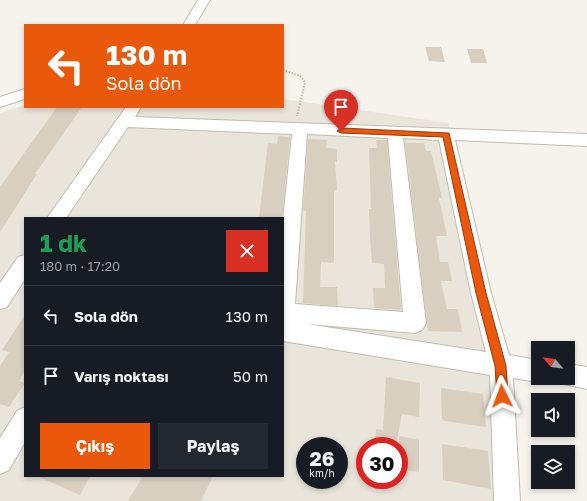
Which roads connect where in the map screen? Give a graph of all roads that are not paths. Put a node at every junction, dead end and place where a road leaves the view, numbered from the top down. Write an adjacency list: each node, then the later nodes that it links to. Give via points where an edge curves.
1 (204, 0): 2 (street)
2 (190, 24)
3 (24, 94): 4 (street)
4 (0, 102)
5 (133, 108): 6 (street)
6 (123, 122): 7 (street); 11 (street)
7 (297, 129): 8 (street); 8 (street, via 284,313 415,323)
8 (395, 133): 9 (street)
9 (446, 134): 10 (street); 15 (street, via 481,293)
10 (587, 140)
11 (57, 217)
12 (24, 265): 13 (street)
13 (12, 291)
14 (284, 331): 15 (street)
15 (501, 366): 16 (street); 21 (street)
16 (531, 370)
17 (575, 376): 18 (street)
18 (587, 378)
19 (24, 421): 20 (street)
20 (0, 461)
21 (508, 501)

